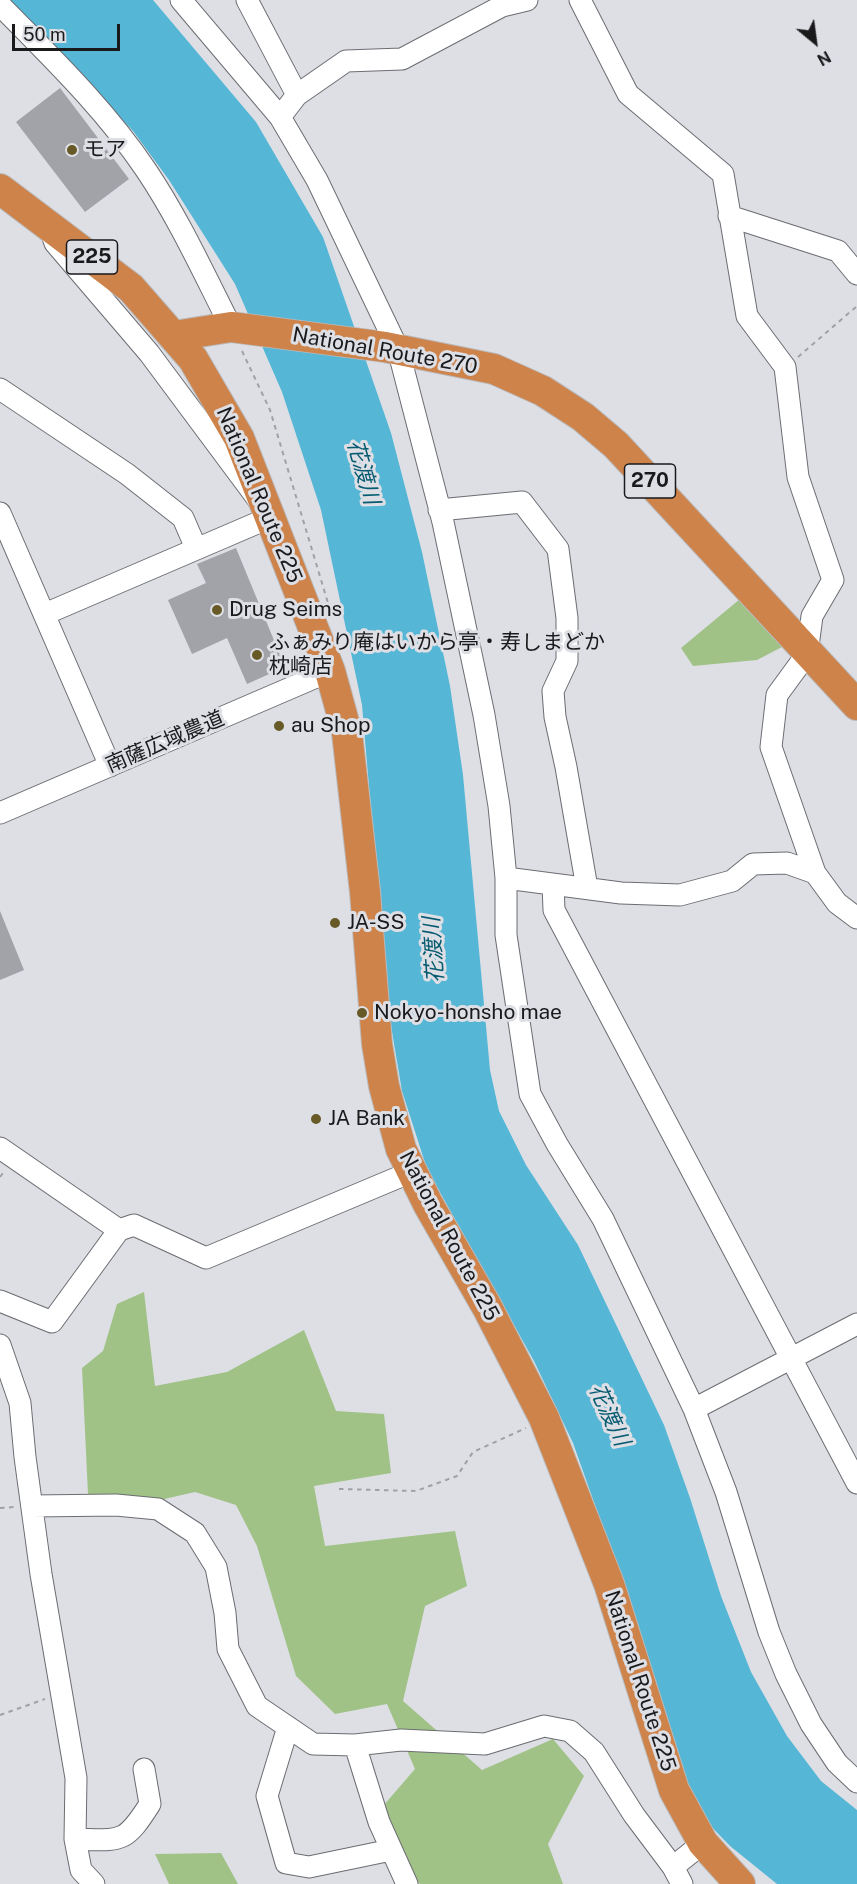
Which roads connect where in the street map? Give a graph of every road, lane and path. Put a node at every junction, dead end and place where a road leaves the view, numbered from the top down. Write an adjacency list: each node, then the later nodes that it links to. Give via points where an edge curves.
1 (181, 0): 7 (street)
2 (247, 0): 6 (street)
3 (527, 0): 6 (street, via 502,6 402,59 346,60)
4 (580, 0): 9 (street, via 628,94 723,174)
5 (0, 5): 13 (street, via 78,85 145,169)
6 (297, 95): 7 (street)
7 (280, 117): 15 (street, via 316,180)
8 (0, 189): 10 (highway, National Route 225 / 225)
9 (729, 216): 11 (street, via 838,251); 16 (street, via 747,316)
10 (51, 226): 14 (highway, National Route 225 / 225, via 131,288); 20 (street, via 55,243 149,353)
11 (857, 274)
12 (857, 306): 16 (path)
13 (234, 327): 14 (highway, National Route 270 / 270); 15 (highway, National Route 270 / 270); 23 (path, via 267,401 329,600)
14 (174, 336): 20 (highway, National Route 225 / 225, via 220,404)
15 (392, 348): 18 (street); 24 (highway, National Route 270 / 270, via 494,369 543,391 583,417 616,445)
16 (785, 367): 24 (street, via 798,477 833,580 812,616)
17 (0, 389): 21 (street, via 127,474 183,518)
18 (439, 510): 30 (street, via 484,716); 32 (street, via 522,502 558,549 567,618 567,661 553,691 555,717)
19 (0, 513): 22 (street)
20 (271, 517): 21 (street); 23 (highway, National Route 225 / 225)
21 (196, 548): 22 (street)
22 (45, 615): 27 (street)
23 (314, 628): 25 (highway, National Route 225 / 225)
24 (807, 654): 26 (highway, National Route 270 / 270); 29 (street, via 777,695 771,747)
25 (330, 671): 27 (street, 南薩広域農道); 35 (highway, National Route 225 / 225, via 352,762 377,1044 393,1122)
26 (857, 705)
27 (110, 766): 28 (street, 南薩広域農道)
28 (0, 813)
29 (815, 873): 32 (street, via 787,863 753,864 732,881 680,896); 33 (street, via 837,903)
30 (506, 878): 31 (street); 41 (street, via 506,935 530,1094 603,1219)
31 (553, 884): 32 (street); 40 (street, via 554,910)
32 (587, 888)
33 (857, 918)
34 (0, 1148): 36 (street)
35 (411, 1172): 36 (street, via 206,1258 135,1225); 42 (highway, National Route 225 / 225)
36 (119, 1230): 37 (street, via 52,1322)
37 (0, 1301)
38 (857, 1324): 40 (street)
39 (0, 1345): 45 (street, via 20,1403)
40 (791, 1359): 41 (street); 43 (street)
41 (694, 1408): 51 (street, via 786,1674 811,1724 837,1763)
42 (544, 1418): 44 (path, via 473,1452 457,1476 416,1491); 53 (highway, National Route 225 / 225, via 609,1584 674,1790)
43 (857, 1484)
44 (339, 1489)
45 (32, 1506): 46 (street); 48 (street, via 158,1509 195,1533 216,1567 228,1649 257,1706)
46 (62, 1694): 47 (path); 52 (street, via 76,1778)
47 (0, 1715)
48 (288, 1726): 49 (street, via 313,1743); 54 (street, via 267,1796 286,1863 309,1867)
49 (355, 1745): 54 (street); 56 (street, via 401,1740 485,1744 544,1726 570,1731 594,1752)
50 (144, 1769): 52 (street, via 150,1804 134,1830 118,1840)
51 (857, 1782)
52 (75, 1839): 57 (street, via 81,1870)
53 (703, 1843): 55 (highway, National Route 225 / 225); 56 (street)
54 (391, 1850): 58 (street)
55 (731, 1875)
56 (677, 1876)
57 (94, 1884)
58 (407, 1884)

